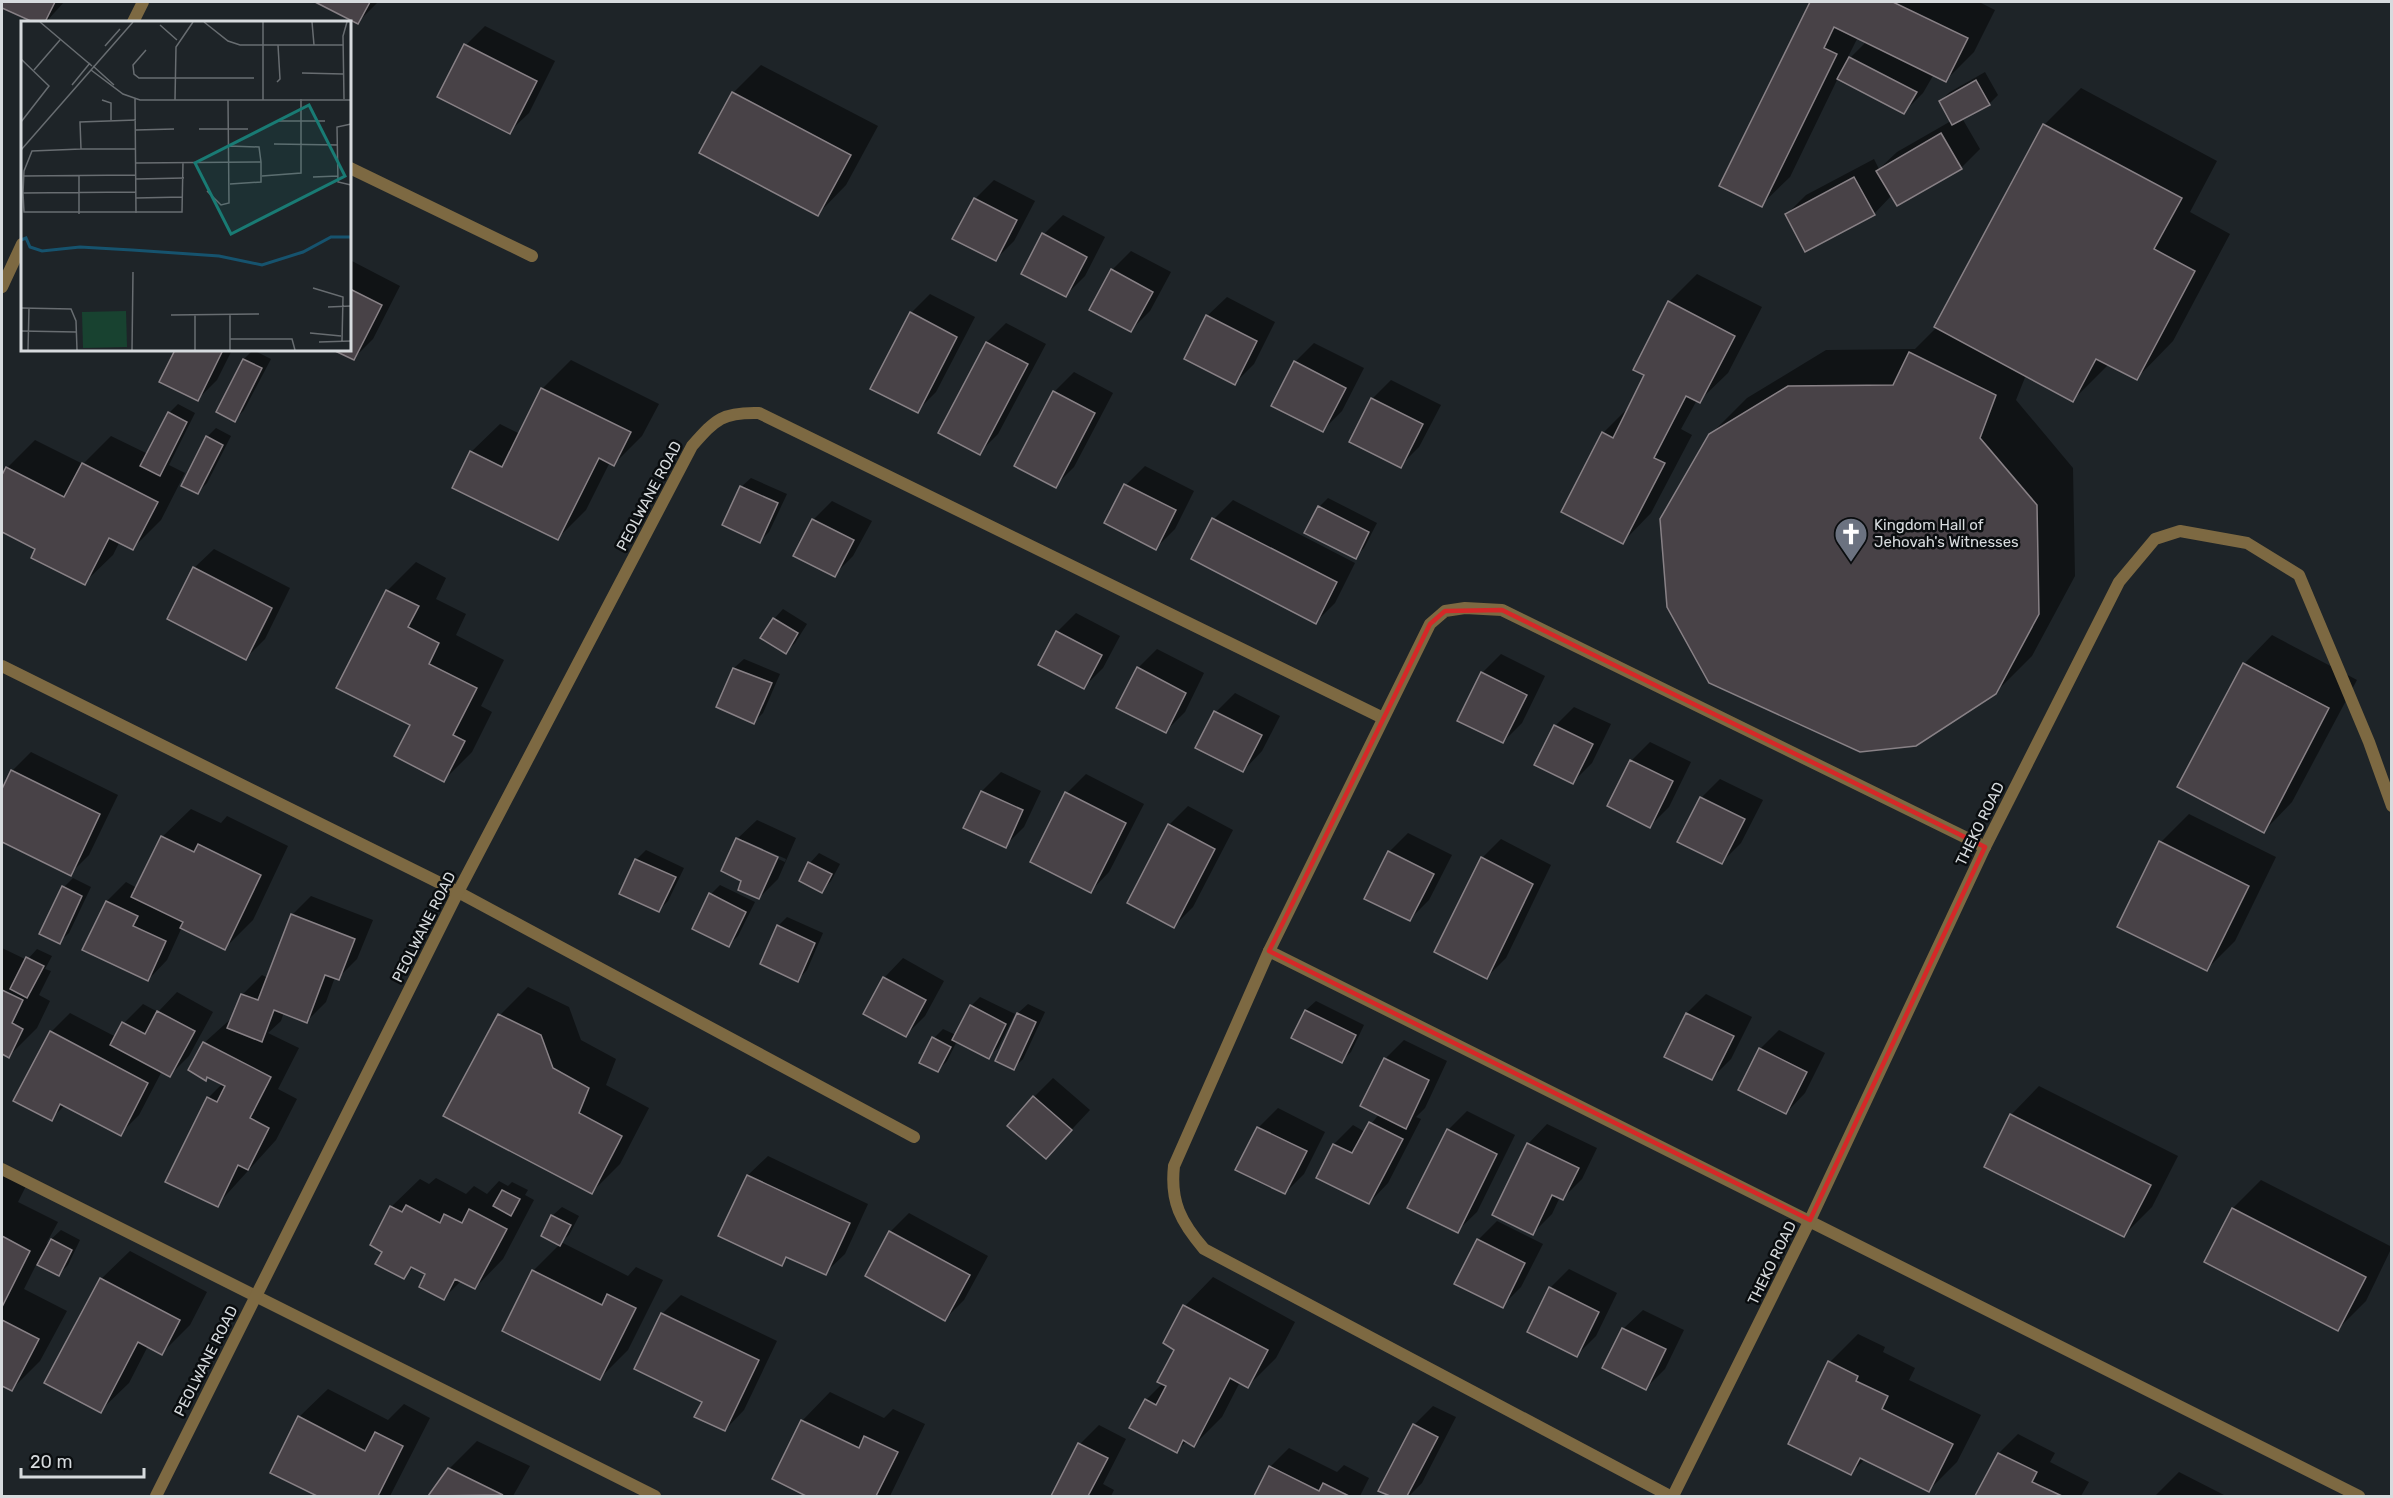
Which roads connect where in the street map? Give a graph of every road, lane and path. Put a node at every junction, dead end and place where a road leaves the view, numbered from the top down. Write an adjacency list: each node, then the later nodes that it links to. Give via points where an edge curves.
1 (143, 2): 2 (street)
2 (134, 21)
3 (351, 168): 5 (street)
4 (21, 246): 6 (street)
5 (532, 256)
6 (2, 286)
7 (2, 666): 11 (street)
8 (1383, 718): 10 (street, via 1430,624 1445,611 1502,610); 11 (street, PEOLWANE ROAD, via 759,413 733,413 710,426 692,446); 12 (street)
9 (2391, 806): 10 (street, THEKO ROAD, via 2369,742 2299,575 2247,543 2180,531 2154,539 2119,582)
10 (1985, 847): 15 (street, THEKO ROAD)
11 (458, 892): 13 (street); 16 (street, PEOLWANE ROAD)
12 (1269, 951): 15 (street); 19 (street, via 1174,1166 1171,1190 1186,1229 1204,1249)
13 (914, 1137)
14 (2, 1169): 16 (street)
15 (1810, 1220): 19 (street, THEKO ROAD); 20 (street)
16 (256, 1295): 17 (street, PEOLWANE ROAD); 18 (street)
17 (156, 1497)
18 (656, 1497)
19 (1672, 1497)
20 (2359, 1497)

